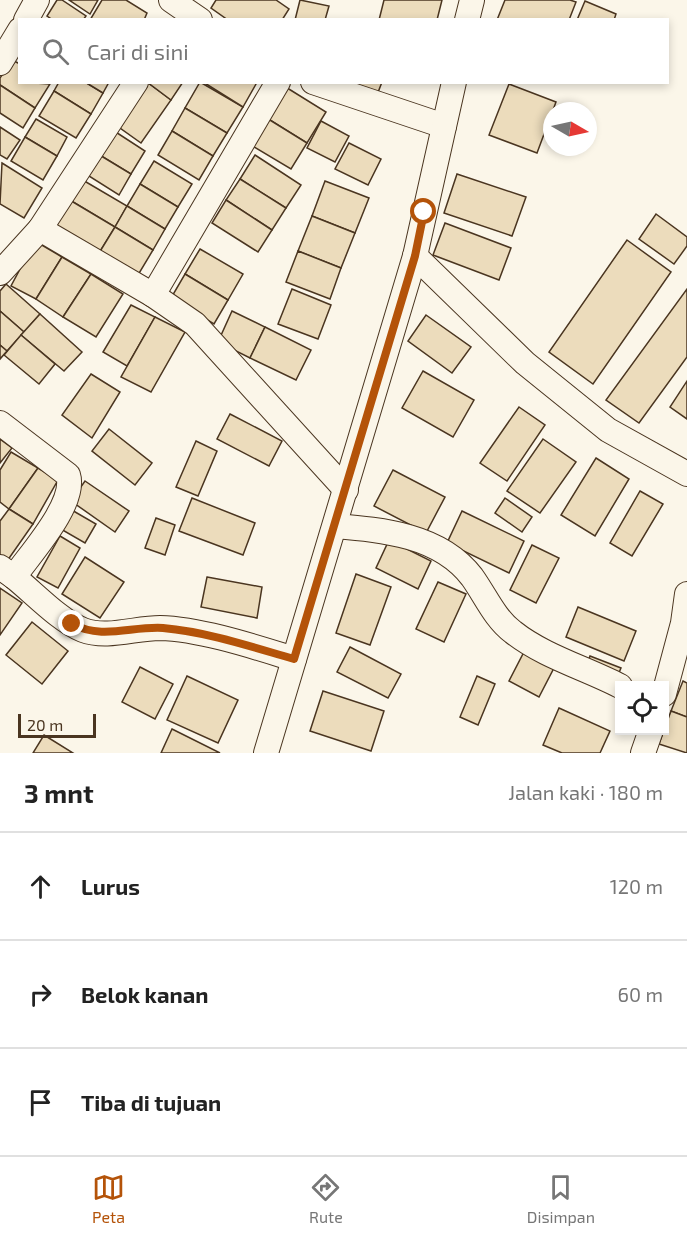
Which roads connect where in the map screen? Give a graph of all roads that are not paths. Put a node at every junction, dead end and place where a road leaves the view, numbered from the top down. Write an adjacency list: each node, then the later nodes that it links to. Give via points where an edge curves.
1 (38, 0): 3 (street)
2 (472, 0): 4 (street)
3 (27, 18)
4 (468, 18)
5 (18, 33): 6 (street)
6 (0, 63)
7 (135, 84): 12 (street)
8 (277, 84): 15 (street)
9 (319, 84): 11 (street)
10 (454, 84): 11 (street)
11 (444, 126): 13 (street)
12 (40, 229): 14 (street); 15 (street)
13 (415, 256): 17 (street, via 525,363 608,430); 18 (street)
14 (0, 273)
15 (153, 295): 18 (street, via 206,335)
16 (0, 423): 20 (street, via 68,476 71,483 63,508)
17 (687, 474)
18 (346, 490): 19 (street)
19 (334, 526): 22 (street); 24 (street, via 398,534 447,552 468,572 510,631 526,643)
20 (7, 572): 22 (street, via 84,631 104,634 162,628 232,641)
21 (687, 594): 23 (street)
22 (294, 659): 26 (street)
23 (668, 681)
24 (615, 684)
25 (649, 735): 27 (street)
26 (266, 753)
27 (643, 753)

